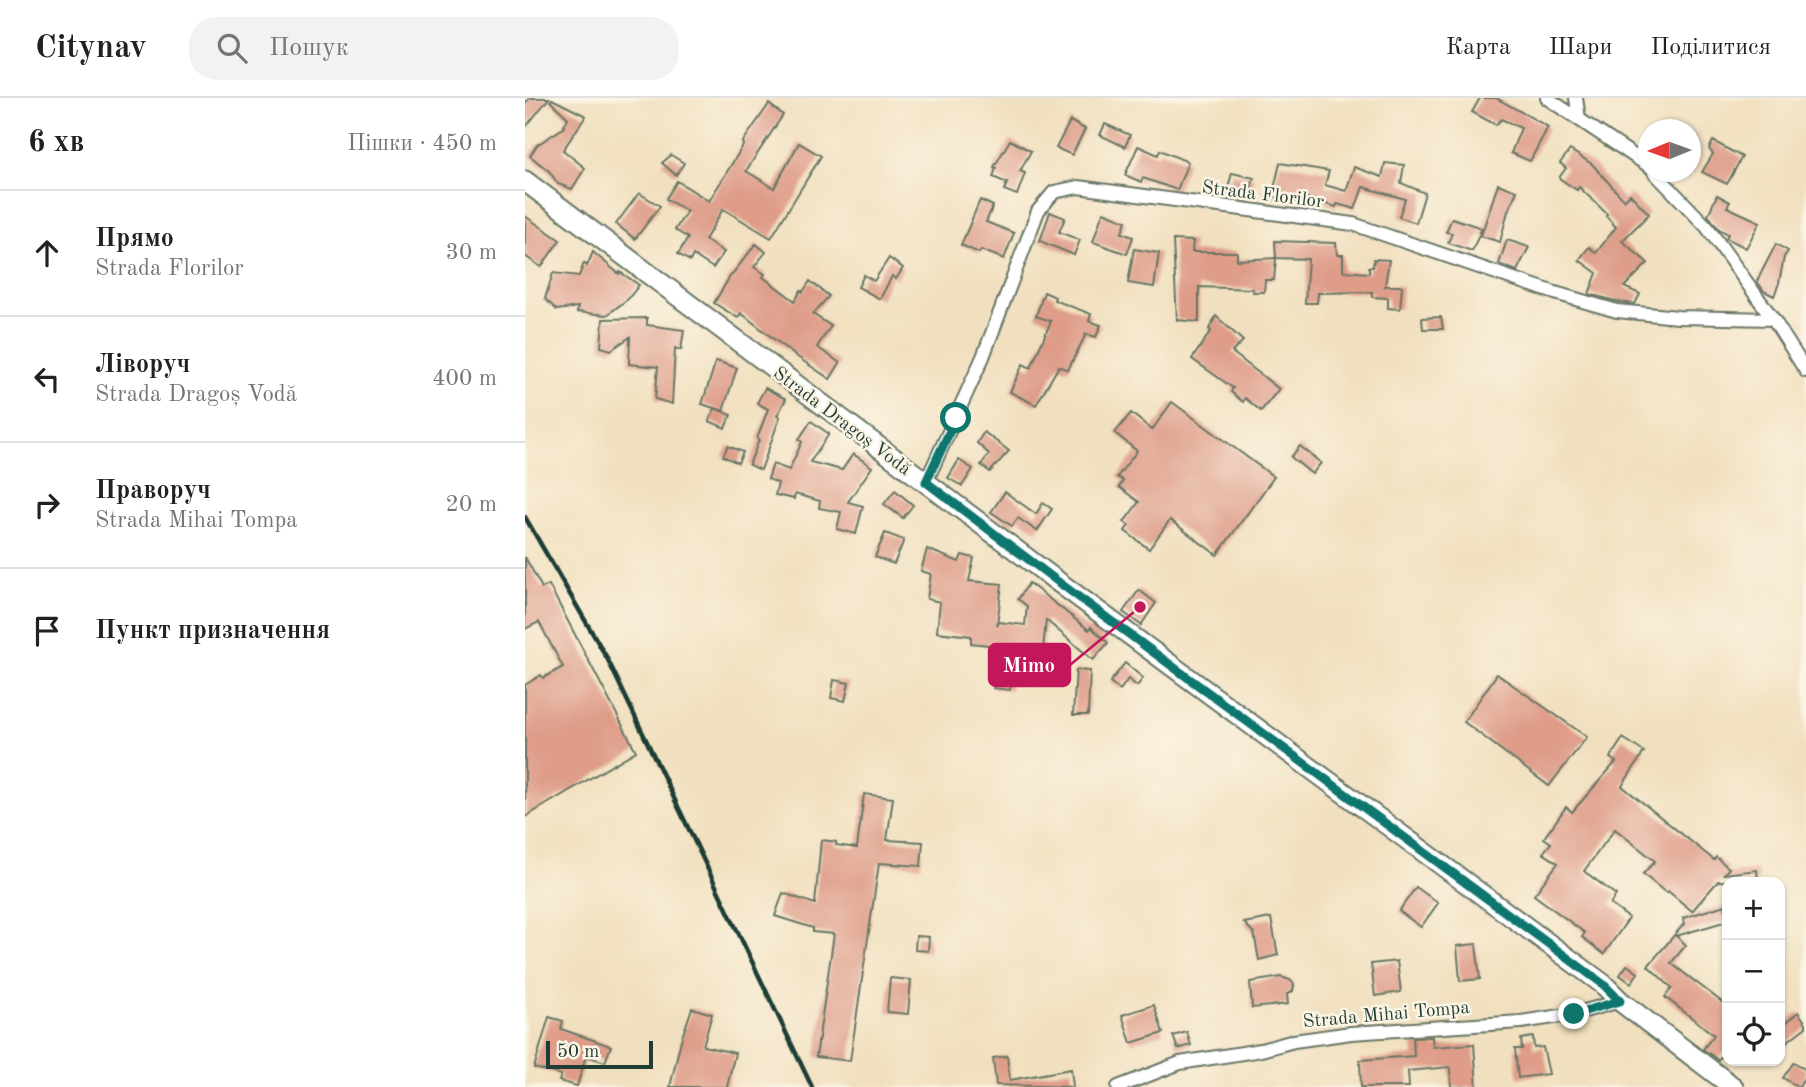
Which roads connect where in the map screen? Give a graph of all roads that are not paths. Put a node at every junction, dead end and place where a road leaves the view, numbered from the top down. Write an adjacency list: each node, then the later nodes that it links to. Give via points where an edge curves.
1 (1547, 98): 3 (street)
2 (1576, 98): 3 (street)
3 (1579, 119): 4 (street)
4 (1638, 159)
5 (525, 181): 9 (main road, Strada Dragoș Vodă)
6 (1664, 182): 7 (street, via 1707,227)
7 (1773, 318): 8 (street); 9 (street, Strada Florilor, via 1617,311 1353,224 1078,187 1054,192 1038,211 983,357)
8 (1806, 371)
9 (926, 482): 10 (main road, Strada Dragoș Vodă)
10 (1620, 1001): 11 (street, Strada Mihai Tompa, via 1521,1022 1294,1041 1180,1063); 12 (main road, Strada Dragoș Vodă)
11 (1118, 1087)
12 (1733, 1087)

